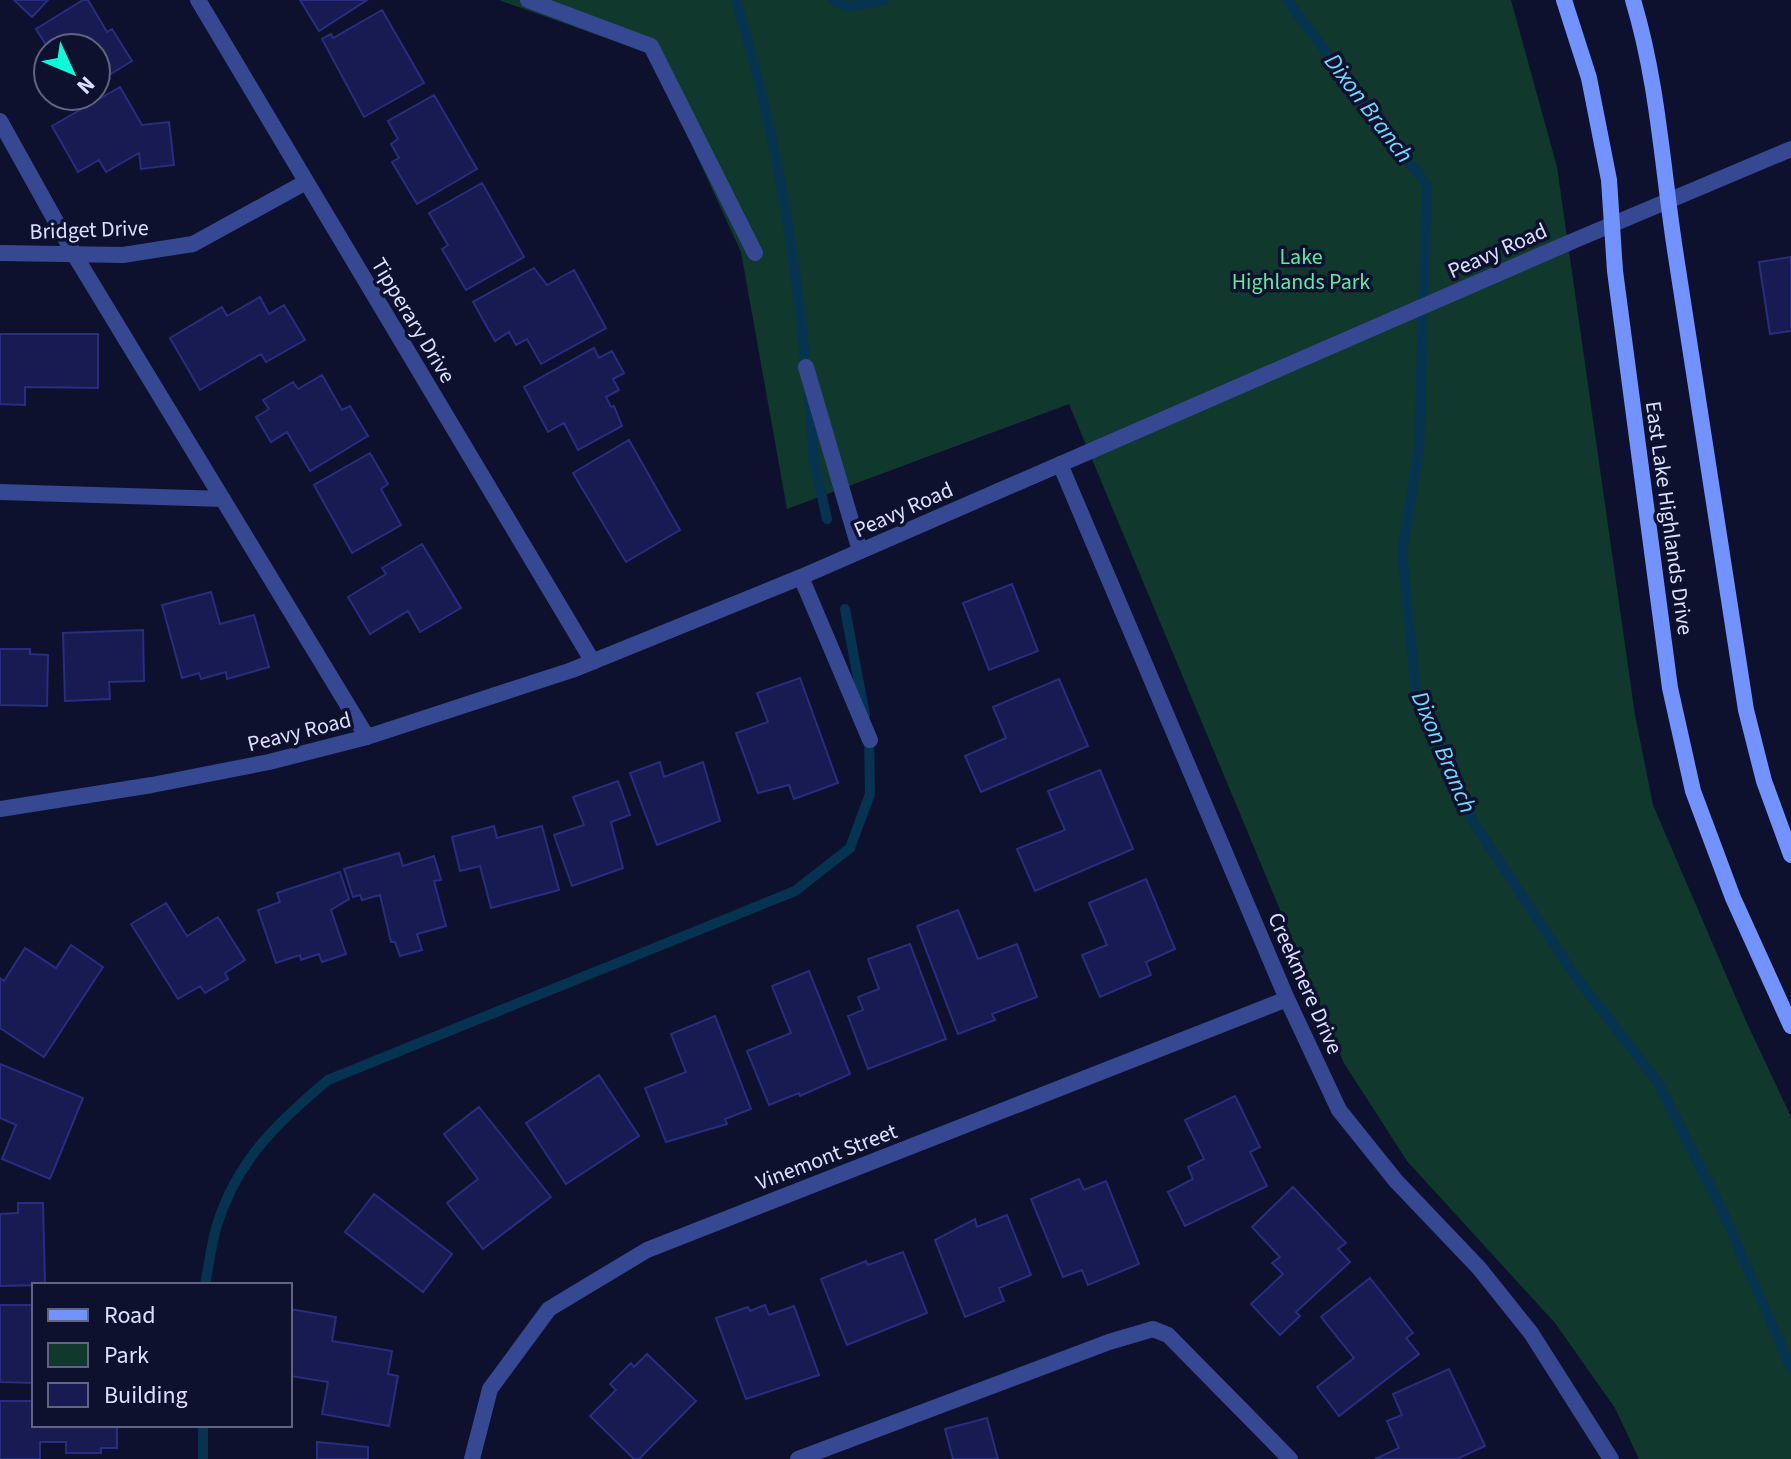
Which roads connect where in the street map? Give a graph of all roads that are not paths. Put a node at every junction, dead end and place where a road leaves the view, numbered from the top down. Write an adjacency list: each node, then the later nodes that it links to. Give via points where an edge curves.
1 (198, 0): 7 (street, Tipperary Drive)
2 (528, 0): 11 (street, via 651,46)
3 (1564, 0): 9 (main road, East Lake Highlands Drive, via 1589,78)
4 (1633, 0): 8 (main road, East Lake Highlands Drive, via 1658,104)
5 (0, 121): 12 (street)
6 (1791, 149): 8 (street, Peavy Road)
7 (306, 182): 12 (street, Bridget Drive, via 193,244 123,255); 19 (street, Tipperary Drive)
8 (1669, 203): 9 (street, Peavy Road); 23 (main road, East Lake Highlands Drive, via 1746,710)
9 (1612, 225): 14 (street, Peavy Road); 25 (main road, East Lake Highlands Drive, via 1670,688 1693,791 1733,898)
10 (0, 253): 12 (street, Bridget Drive)
11 (755, 253)
12 (74, 254): 16 (street)
13 (806, 367): 17 (street)
14 (1060, 464): 17 (street, Peavy Road); 24 (street, Creekmere Drive)
15 (0, 492): 16 (street)
16 (223, 499): 20 (street)
17 (860, 551): 18 (street, Peavy Road)
18 (801, 577): 19 (street, Peavy Road); 21 (street)
19 (593, 662): 20 (street, Peavy Road)
20 (367, 737): 22 (street, Peavy Road, via 269,762)
21 (870, 740)
22 (0, 809)
23 (1791, 855)
24 (1287, 999): 26 (street, Vinemont Street, via 647,1250 549,1309 490,1389); 29 (street, Creekmere Drive, via 1339,1110 1531,1333)
25 (1791, 1026)
26 (472, 1459)
27 (798, 1459): 28 (street, via 1153,1329 1168,1335)
28 (1290, 1459)
29 (1611, 1459)

